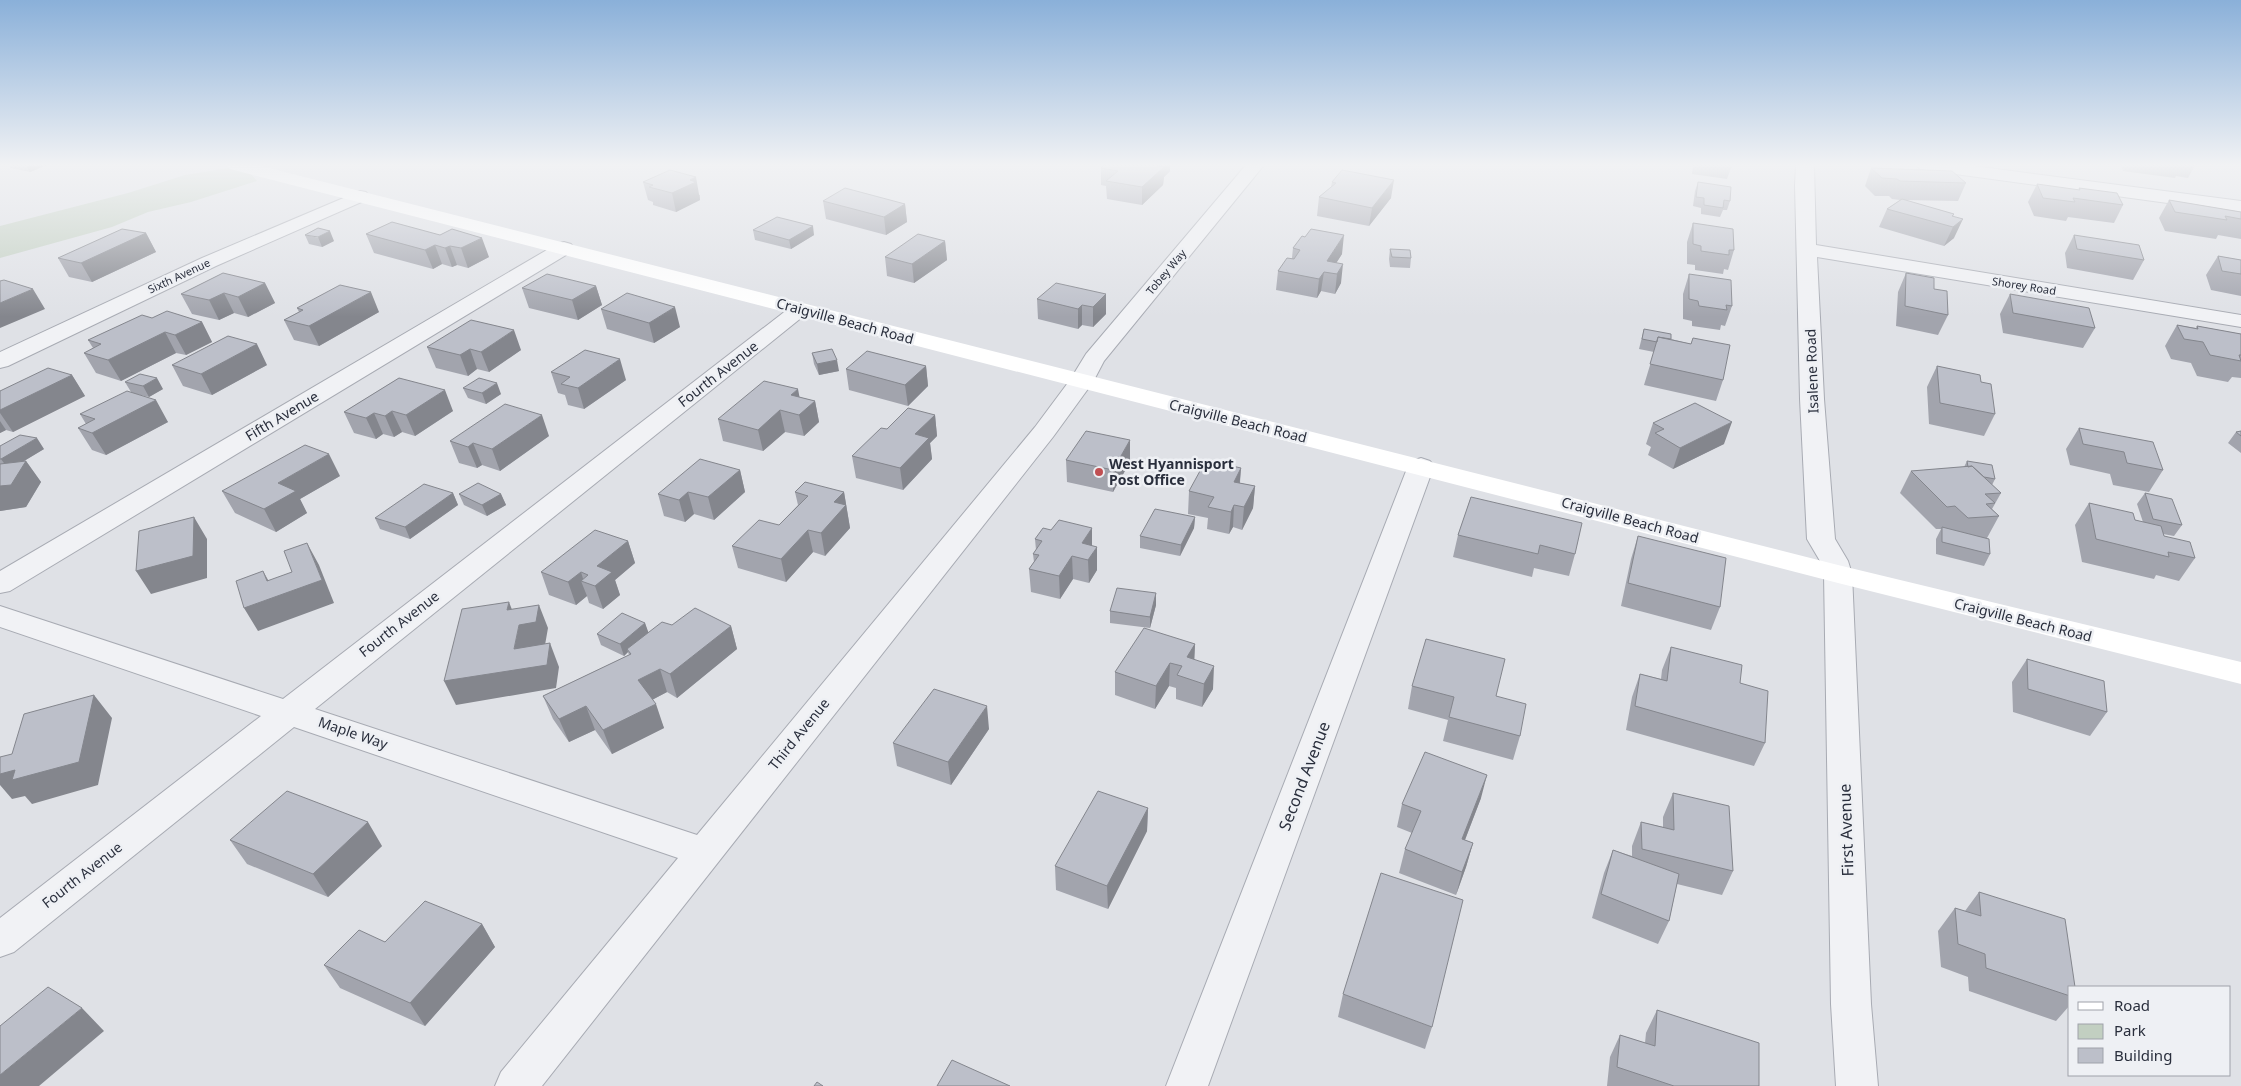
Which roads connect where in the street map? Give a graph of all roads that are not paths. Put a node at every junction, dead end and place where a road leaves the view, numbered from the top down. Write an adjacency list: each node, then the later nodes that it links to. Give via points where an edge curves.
1 (315, 216): 9 (street, Sixth Avenue)
2 (437, 216): 5 (main road, Craigville Beach Road)
3 (1213, 216): 10 (street, Tobey Way, via 1094,359)
4 (1806, 216): 6 (street, Isalene Road)
5 (564, 248): 7 (main road, Craigville Beach Road); 13 (street, Fifth Avenue)
6 (1808, 250): 8 (street, Shorey Road); 12 (street, Isalene Road, via 1812,399 1821,539)
7 (799, 310): 10 (main road, Craigville Beach Road); 16 (street, Fourth Avenue)
8 (2241, 322)
9 (0, 361)
10 (1081, 382): 11 (main road, Craigville Beach Road); 17 (street, Third Avenue)
11 (1422, 466): 12 (main road, Craigville Beach Road); 20 (street, Second Avenue)
12 (1838, 574): 15 (main road, Craigville Beach Road); 21 (street, First Avenue, via 1851,1004)
13 (0, 584)
14 (0, 616): 16 (street, Maple Way)
15 (2241, 673)
16 (289, 712): 17 (street, Maple Way); 18 (street, Fourth Avenue)
17 (704, 852): 19 (street, Third Avenue)
18 (0, 940)
19 (516, 1086)
20 (1187, 1086)
21 (1858, 1086)

